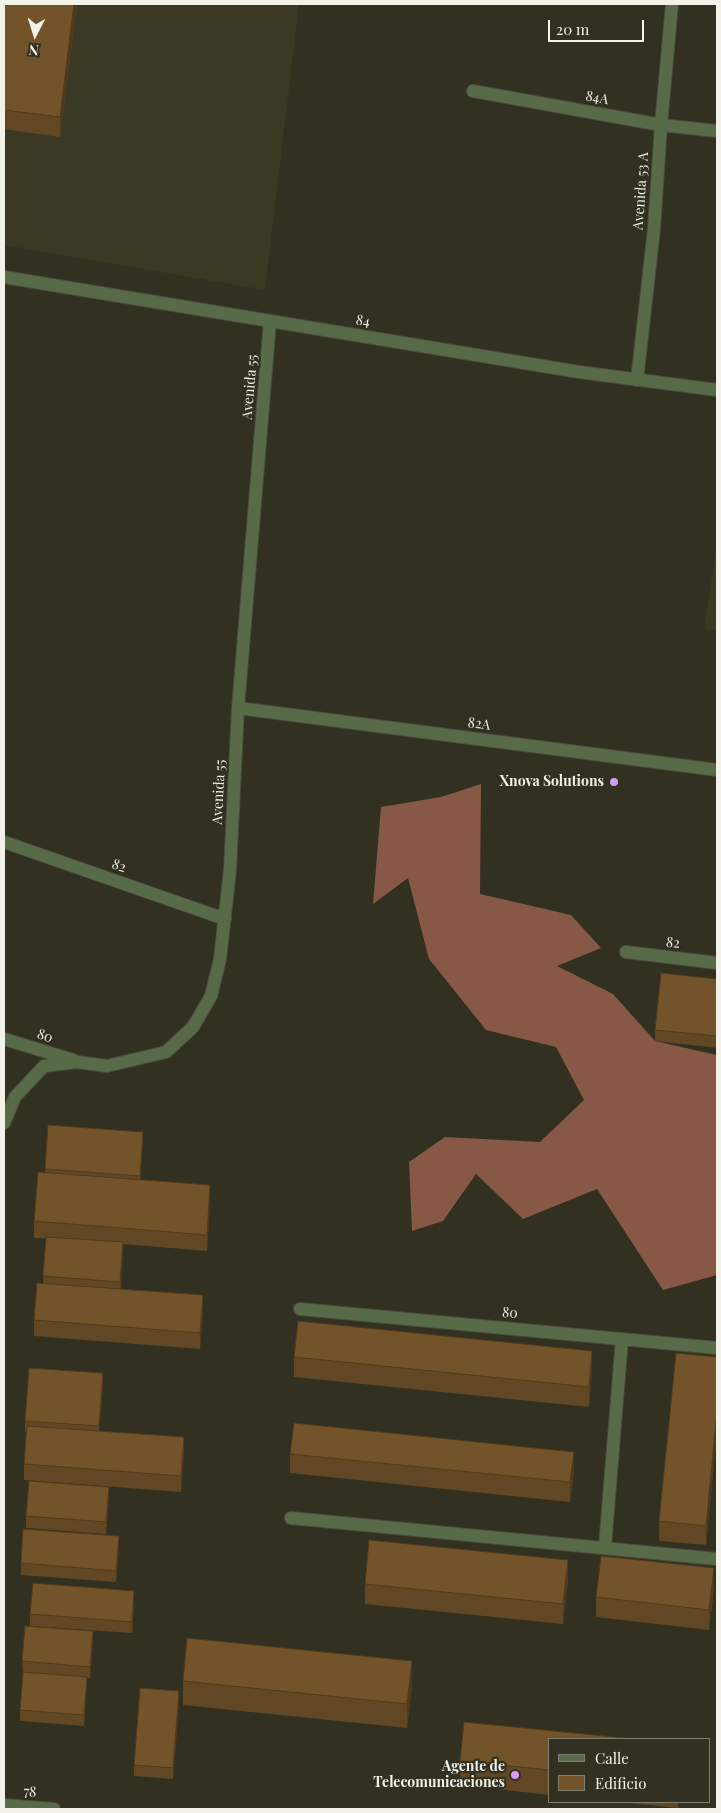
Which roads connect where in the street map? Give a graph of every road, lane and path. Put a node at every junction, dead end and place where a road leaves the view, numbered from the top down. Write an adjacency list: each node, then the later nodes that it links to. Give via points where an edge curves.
1 (672, 4): 3 (street, Avenida 53 A)
2 (473, 92): 3 (street, 84A)
3 (661, 125): 4 (street, 84A); 7 (street, Avenida 53 A, via 654,229)
4 (717, 132)
5 (4, 277): 6 (street, 84)
6 (270, 321): 7 (street, 84); 9 (street, Avenida 55)
7 (637, 380): 8 (street, 84)
8 (717, 390)
9 (238, 708): 10 (street, 82A); 12 (street, Avenida 55)
10 (717, 770)
11 (4, 842): 12 (street, 82)
12 (225, 919): 16 (street, Avenida 55, via 211,996 193,1027 166,1052 107,1066)
13 (626, 952): 14 (street, 82)
14 (717, 963)
15 (4, 1038): 16 (street, 80)
16 (77, 1062): 17 (street, Avenida 55, via 44,1066 15,1097)
17 (4, 1122)
18 (300, 1309): 19 (street, 80)
19 (622, 1339): 20 (street, 80); 22 (street)
20 (717, 1348)
21 (290, 1518): 22 (street)
22 (605, 1546): 23 (street)
23 (717, 1559)
24 (4, 1805): 25 (street, 78)
25 (54, 1809)

